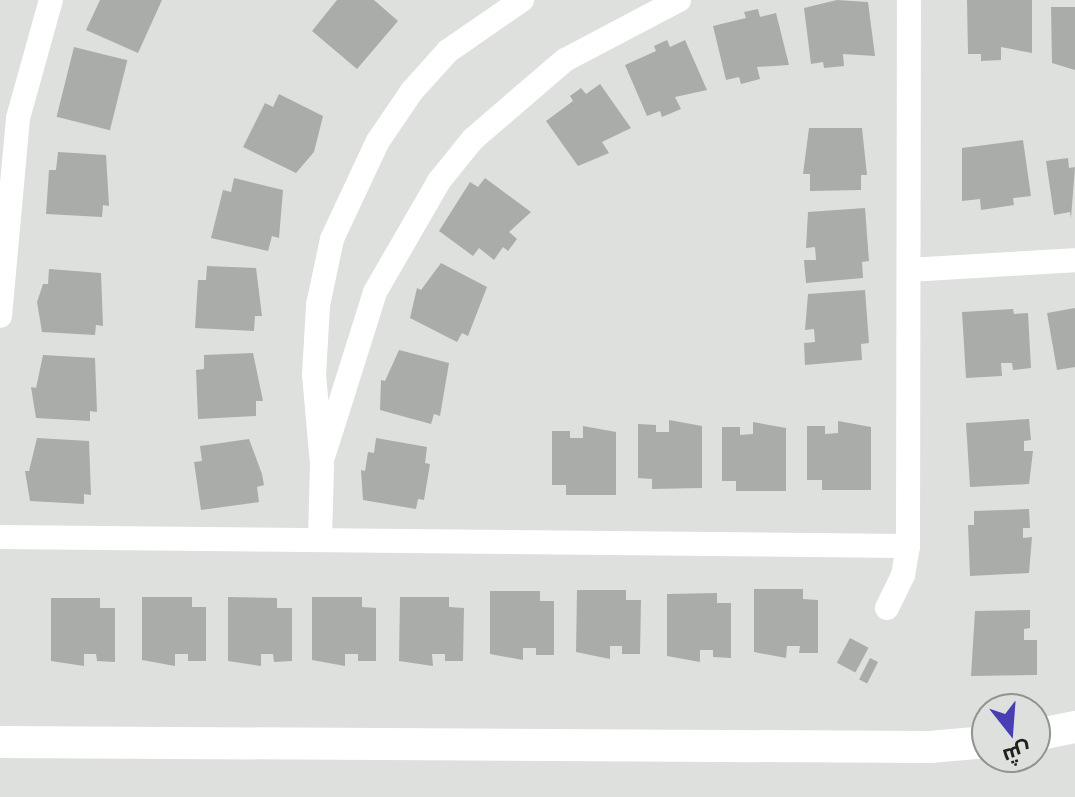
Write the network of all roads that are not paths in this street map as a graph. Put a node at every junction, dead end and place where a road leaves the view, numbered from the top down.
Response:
1 (51, 0) edge
2 (522, 0) edge
3 (679, 0) edge
4 (909, 0) edge
5 (1075, 260) edge
6 (909, 270) junction
7 (0, 316) edge
8 (322, 464) junction
9 (0, 537) edge
10 (320, 540) junction
11 (908, 546) junction
12 (887, 608) dead end
13 (1075, 727) edge
14 (1051, 732) edge
15 (0, 742) edge
16 (971, 743) edge

1 - 7 street
2 - 8 street
3 - 8 street
4 - 6 street
5 - 6 street
6 - 11 street
8 - 10 street
9 - 10 street
10 - 11 street
11 - 12 street
13 - 14 street
15 - 16 street

